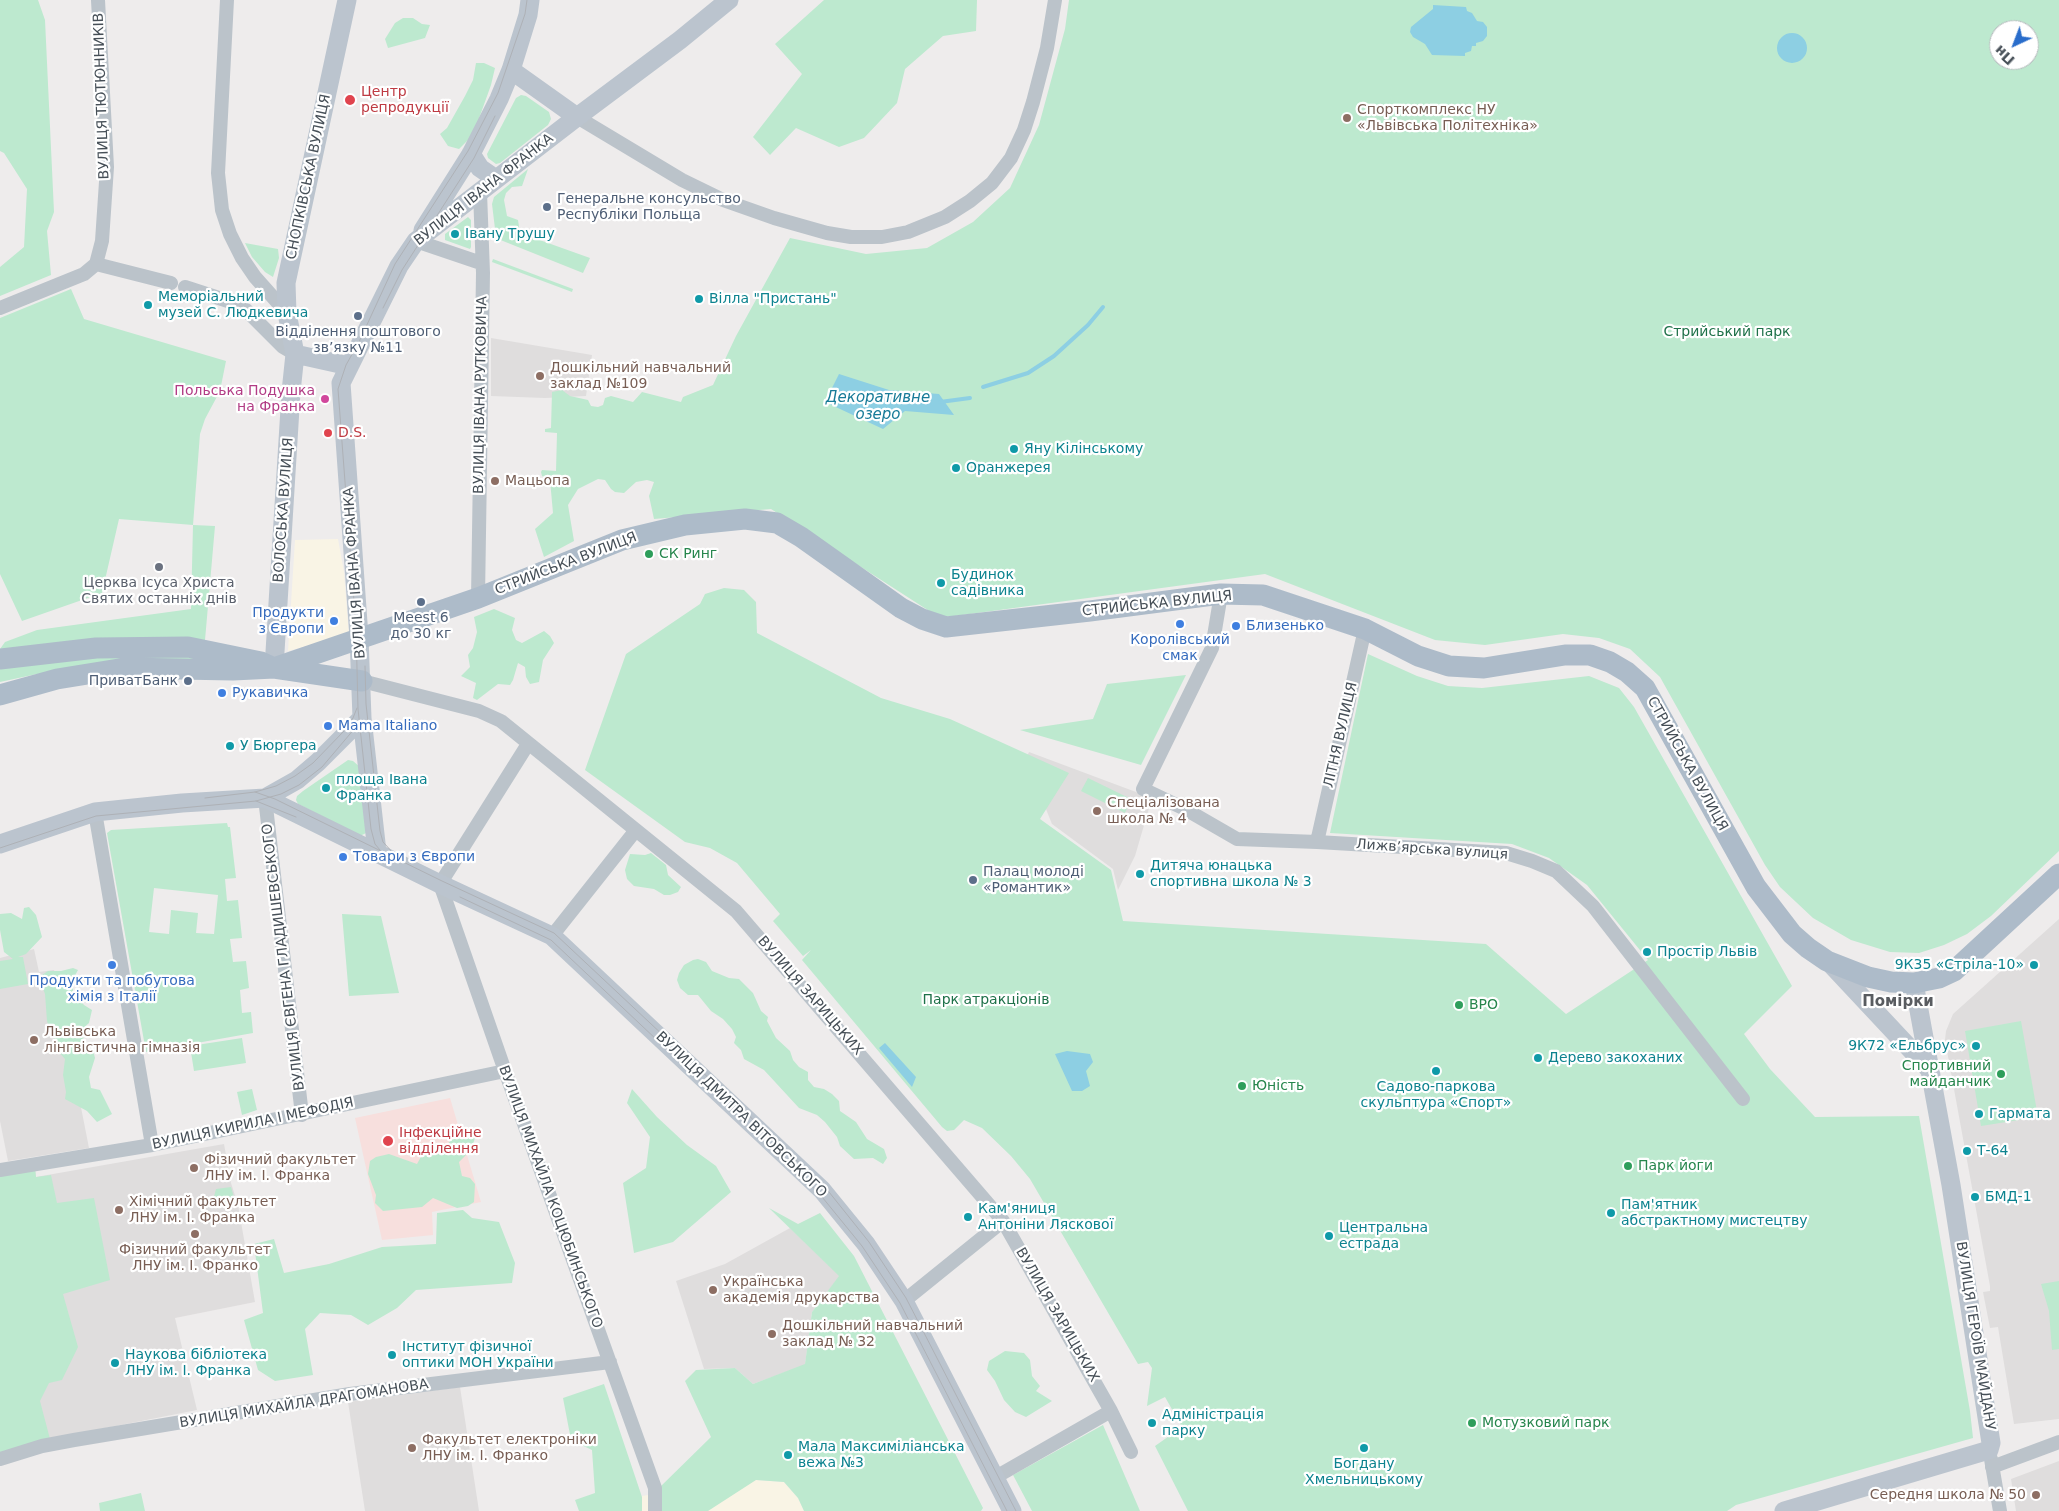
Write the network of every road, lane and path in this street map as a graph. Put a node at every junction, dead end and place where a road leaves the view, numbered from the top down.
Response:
1 (98, 0) edge
2 (227, 0) edge
3 (347, 0) edge
4 (530, 0) edge
5 (729, 0) edge
6 (1055, 0) edge
7 (511, 70) junction
8 (577, 117) junction
9 (471, 154) junction
10 (496, 179) junction
11 (480, 192) junction
12 (416, 241) junction
13 (482, 263) junction
14 (96, 264) junction
15 (171, 283) dead end
16 (186, 287) dead end
17 (0, 308) edge
18 (287, 313) junction
19 (295, 354) junction
20 (349, 366) junction
21 (1221, 594) junction
22 (478, 598) junction
23 (1365, 629) junction
24 (359, 638) junction
25 (0, 659) edge
26 (274, 668) junction
27 (362, 681) junction
28 (0, 695) edge
29 (362, 718) junction
30 (528, 744) junction
31 (266, 798) junction
32 (95, 812) junction
33 (636, 830) junction
34 (1317, 842) junction
35 (0, 844) edge
36 (377, 852) junction
37 (2059, 874) edge
38 (440, 884) junction
39 (552, 936) junction
40 (1827, 961) junction
41 (1914, 983) junction
42 (1930, 1070) junction
43 (505, 1071) junction
44 (1743, 1099) dead end
45 (302, 1115) junction
46 (152, 1145) junction
47 (0, 1170) edge
48 (1003, 1221) junction
49 (904, 1301) junction
50 (610, 1362) junction
51 (1111, 1411) junction
52 (2059, 1442) edge
53 (1131, 1452) dead end
54 (1991, 1458) junction
55 (0, 1459) edge
56 (994, 1478) junction
57 (1791, 1510) edge
58 (655, 1511) edge
59 (1012, 1511) edge
60 (2000, 1511) edge

1 - 14 street, ВУЛИЦЯ ТЮТЮННИКІВ
2 - 18 street
3 - 18 main road, СНОПКІВСЬКА ВУЛИЦЯ
4 - 7 main road
5 - 8 main road, ВУЛИЦЯ ІВАНА ФРАНКА
6 - 8 street
7 - 8 main road
7 - 9 main road
8 - 10 main road, ВУЛИЦЯ ІВАНА ФРАНКА
9 - 10 main road
9 - 12 main road
10 - 11 main road, ВУЛИЦЯ ІВАНА ФРАНКА
11 - 12 main road, ВУЛИЦЯ ІВАНА ФРАНКА
11 - 13 street, ВУЛИЦЯ ІВАНА РУТКОВИЧА
12 - 13 street
12 - 20 main road, ВУЛИЦЯ ІВАНА ФРАНКА
13 - 22 street, ВУЛИЦЯ ІВАНА РУТКОВИЧА
14 - 15 street
14 - 17 street
16 - 19 street
18 - 19 main road, СНОПКІВСЬКА ВУЛИЦЯ
19 - 20 main road
19 - 26 main road, ВОЛОСЬКА ВУЛИЦЯ
20 - 24 main road, ВУЛИЦЯ ІВАНА ФРАНКА
21 - 22 main road, СТРИЙСЬКА ВУЛИЦЯ
21 - 23 main road, СТРИЙСЬКА ВУЛИЦЯ
21 - 34 street, Лижвʼярська вулиця
22 - 24 main road, СТРИЙСЬКА ВУЛИЦЯ
23 - 34 street, ЛІТНЯ ВУЛИЦЯ
23 - 40 main road, СТРИЙСЬКА ВУЛИЦЯ
24 - 26 main road, СТРИЙСЬКА ВУЛИЦЯ
24 - 27 main road, ВУЛИЦЯ ІВАНА ФРАНКА
25 - 26 main road
26 - 27 main road
26 - 28 main road
27 - 29 main road, ВУЛИЦЯ ІВАНА ФРАНКА
27 - 30 street, ВУЛИЦЯ ЗАРИЦЬКИХ
29 - 31 main road
29 - 36 main road
30 - 33 street, ВУЛИЦЯ ЗАРИЦЬКИХ
30 - 38 street
31 - 32 main road
31 - 36 main road
31 - 45 street, ВУЛИЦЯ ЄВГЕНА ГЛАДИШЕВСЬКОГО
32 - 35 main road
32 - 46 street
33 - 39 street
33 - 48 street, ВУЛИЦЯ ЗАРИЦЬКИХ
34 - 44 street, Лижвʼярська вулиця
36 - 38 main road, ВУЛИЦЯ ДМИТРА ВІТОВСЬКОГО
37 - 41 main road, СТРИЙСЬКА ВУЛИЦЯ
38 - 39 main road, ВУЛИЦЯ ДМИТРА ВІТОВСЬКОГО
38 - 43 street, ВУЛИЦЯ МИХАЙЛА КОЦЮБИНСЬКОГО
39 - 49 main road, ВУЛИЦЯ ДМИТРА ВІТОВСЬКОГО
40 - 41 main road, СТРИЙСЬКА ВУЛИЦЯ
40 - 42 main road
41 - 42 main road, ВУЛИЦЯ ГЕРОЇВ МАЙДАНУ
42 - 54 main road, ВУЛИЦЯ ГЕРОЇВ МАЙДАНУ
43 - 45 street, ВУЛИЦЯ КИРИЛА І МЕФОДІЯ
43 - 50 street, ВУЛИЦЯ МИХАЙЛА КОЦЮБИНСЬКОГО
45 - 46 street, ВУЛИЦЯ КИРИЛА І МЕФОДІЯ
46 - 47 street, ВУЛИЦЯ КИРИЛА І МЕФОДІЯ
48 - 49 street
48 - 51 street, ВУЛИЦЯ ЗАРИЦЬКИХ
49 - 56 main road, ВУЛИЦЯ ДМИТРА ВІТОВСЬКОГО
50 - 55 street, ВУЛИЦЯ МИХАЙЛА ДРАГОМАНОВА
50 - 58 street, ВУЛИЦЯ МИХАЙЛА КОЦЮБИНСЬКОГО
51 - 53 street, ВУЛИЦЯ ЗАРИЦЬКИХ
51 - 56 street
52 - 54 street
54 - 57 main road, ВУЛИЦЯ ГЕРОЇВ МАЙДАНУ
54 - 60 street
56 - 59 main road, ВУЛИЦЯ ДМИТРА ВІТОВСЬКОГО

